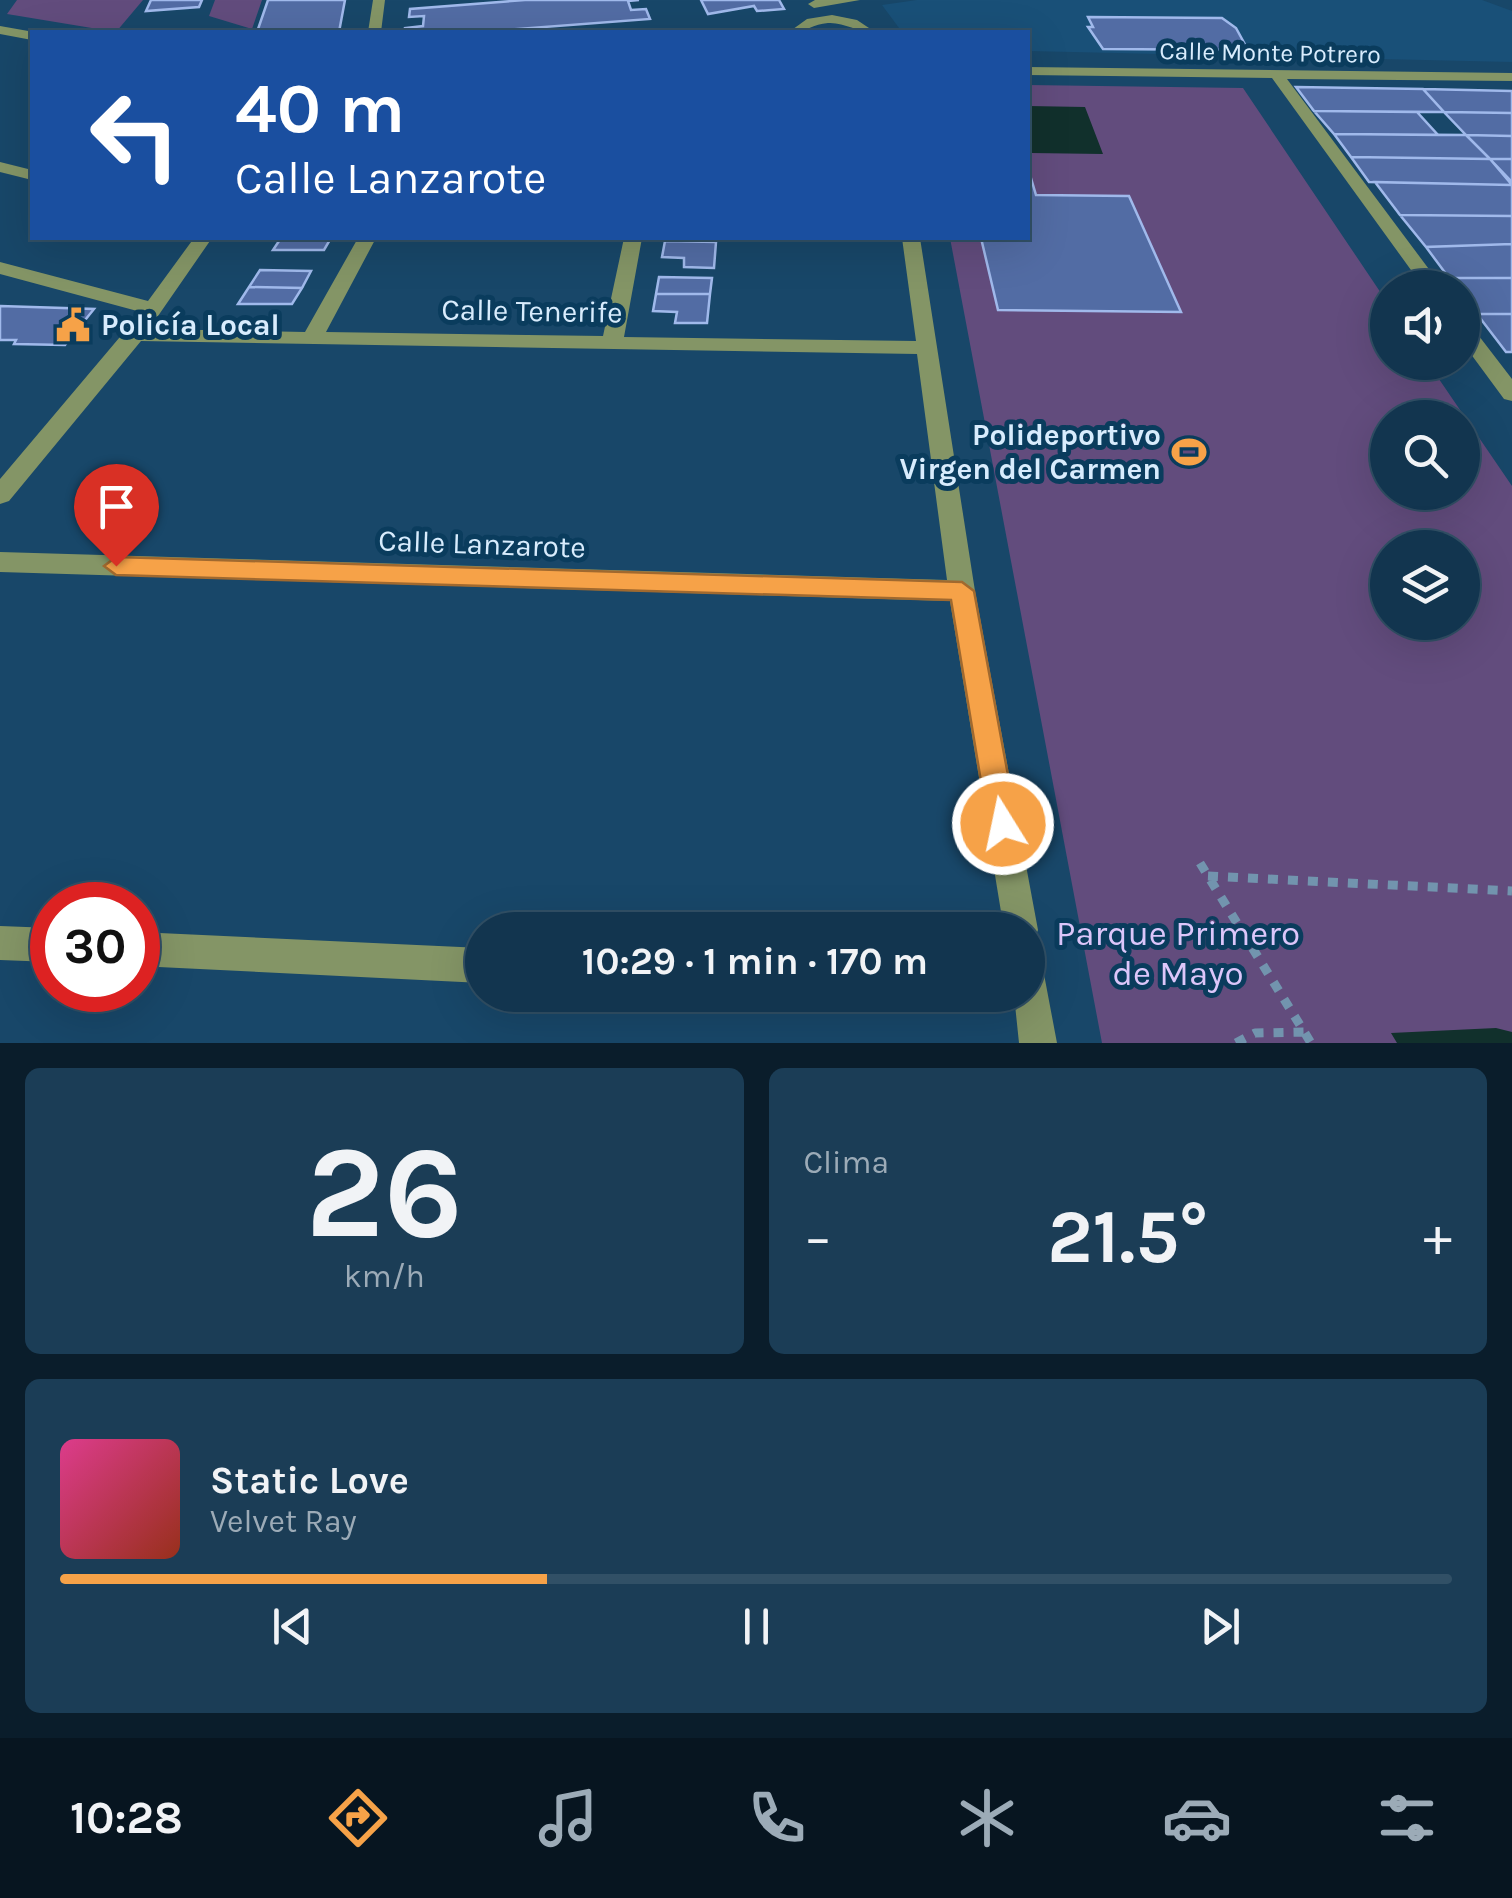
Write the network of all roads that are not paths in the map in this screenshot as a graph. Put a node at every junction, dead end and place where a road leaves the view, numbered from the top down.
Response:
1 (380, 0) edge
2 (854, 0) edge
3 (812, 2) edge
4 (824, 20) junction
5 (0, 30) edge
6 (375, 30) edge
7 (798, 30) edge
8 (865, 30) edge
9 (30, 36) edge
10 (1030, 71) edge
11 (1278, 75) junction
12 (1512, 77) edge
13 (0, 167) edge
14 (30, 174) edge
15 (202, 240) edge
16 (366, 240) edge
17 (633, 240) edge
18 (911, 240) edge
19 (0, 268) edge
20 (1421, 270) edge
21 (154, 308) junction
22 (136, 336) junction
23 (312, 338) junction
24 (612, 343) junction
25 (928, 348) junction
26 (1480, 351) edge
27 (1512, 394) edge
28 (0, 495) edge
29 (0, 562) edge
30 (962, 591) junction
31 (1018, 912) edge
32 (0, 943) edge
33 (30, 945) edge
34 (160, 951) edge
35 (465, 965) edge
36 (1033, 1012) edge
37 (1038, 1043) edge

1 - 6 street
2 - 3 street
3 - 4 street
4 - 7 street
4 - 8 street
5 - 9 street
10 - 11 street, Calle Monte Potrero
11 - 12 street, Calle Monte Potrero
11 - 20 street
13 - 14 street
15 - 21 street
16 - 23 street
17 - 24 street
18 - 25 street
19 - 21 street
21 - 22 street
22 - 23 street, Calle Tenerife
22 - 28 street
23 - 24 street, Calle Tenerife
24 - 25 street, Calle Tenerife
25 - 30 street
26 - 27 street
29 - 30 street, Calle Lanzarote
30 - 31 street
32 - 33 street
34 - 35 street
36 - 37 street

